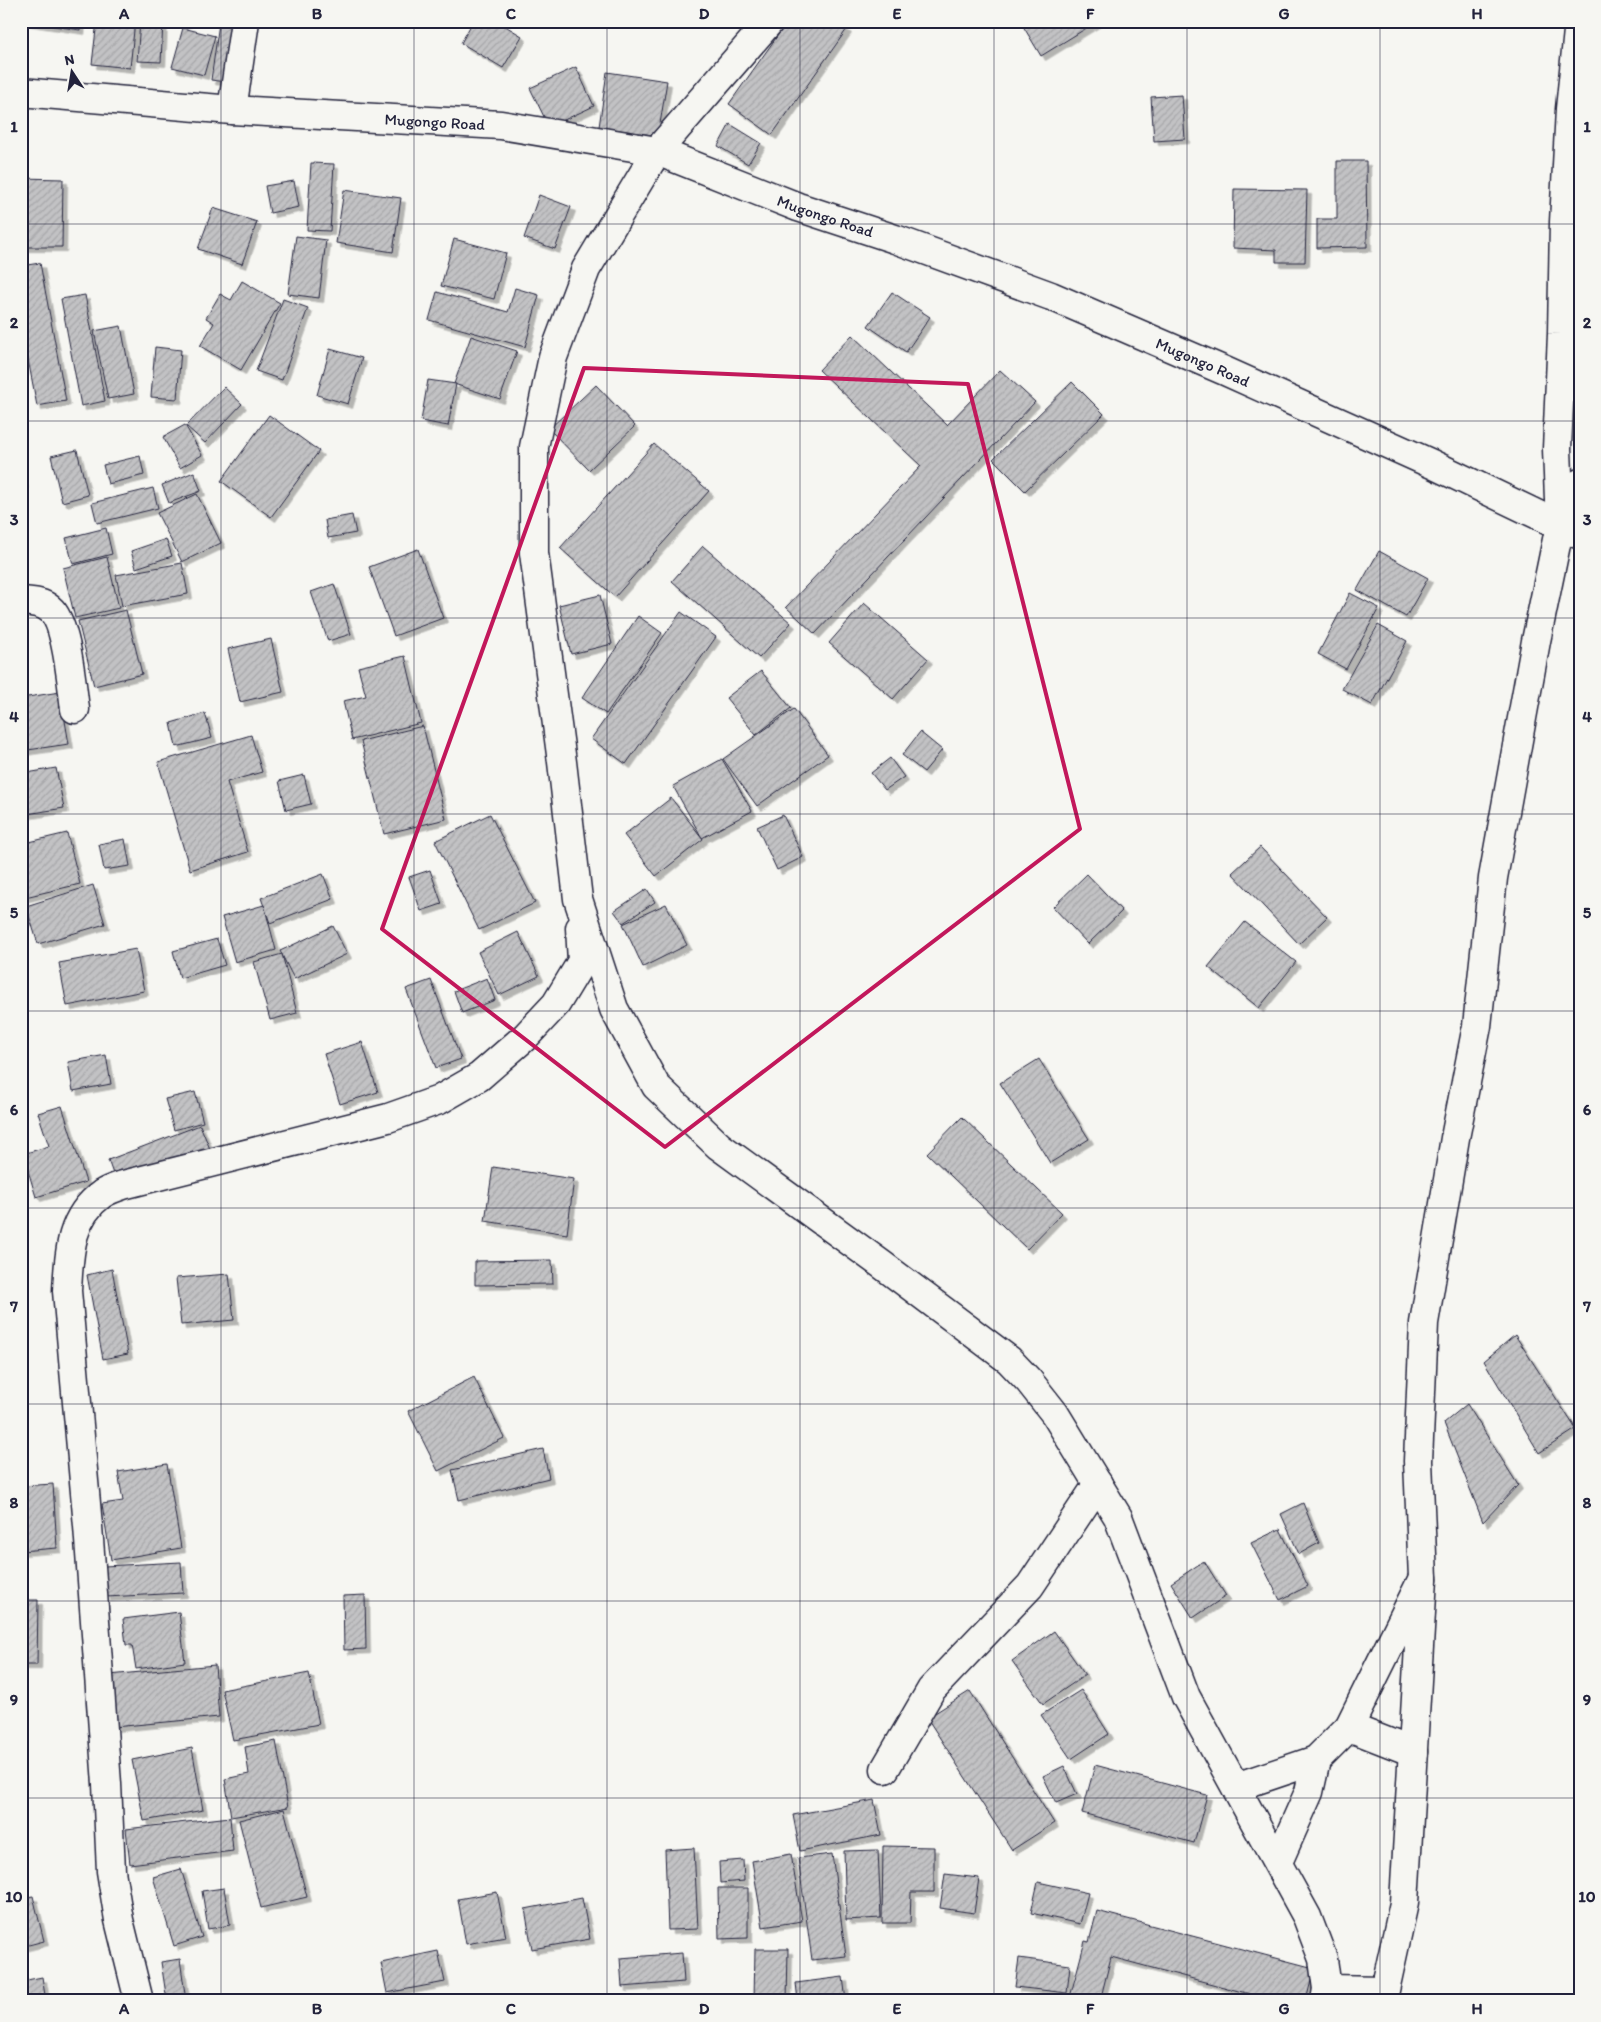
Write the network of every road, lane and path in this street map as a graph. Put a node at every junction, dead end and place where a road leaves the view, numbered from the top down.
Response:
1 (245, 21) edge
2 (770, 21) edge
3 (1579, 21) edge
4 (21, 92) edge
5 (232, 110) junction
6 (657, 151) junction
7 (1580, 483) edge
8 (1570, 530) edge
9 (21, 601) edge
10 (75, 710) dead end
11 (578, 899) junction
12 (1098, 1484) junction
13 (1423, 1578) junction
14 (1349, 1727) junction
15 (1413, 1752) junction
16 (1316, 1760) junction
17 (885, 1770) dead end
18 (1236, 1787) junction
19 (1278, 1862) junction
20 (1326, 1995) edge
21 (1384, 1996) edge
22 (139, 2001) edge

1 - 5 street
2 - 6 street
3 - 8 street
4 - 5 street, Mugongo Road
5 - 6 street, Mugongo Road
6 - 8 street, Mugongo Road
6 - 11 street
7 - 8 street
8 - 13 street
9 - 10 street
11 - 12 street
11 - 22 street
12 - 17 street
12 - 18 street
13 - 14 street
13 - 15 street
14 - 15 street
14 - 16 street
15 - 21 street
16 - 18 street
16 - 19 street
18 - 19 street
19 - 20 street
20 - 21 street

